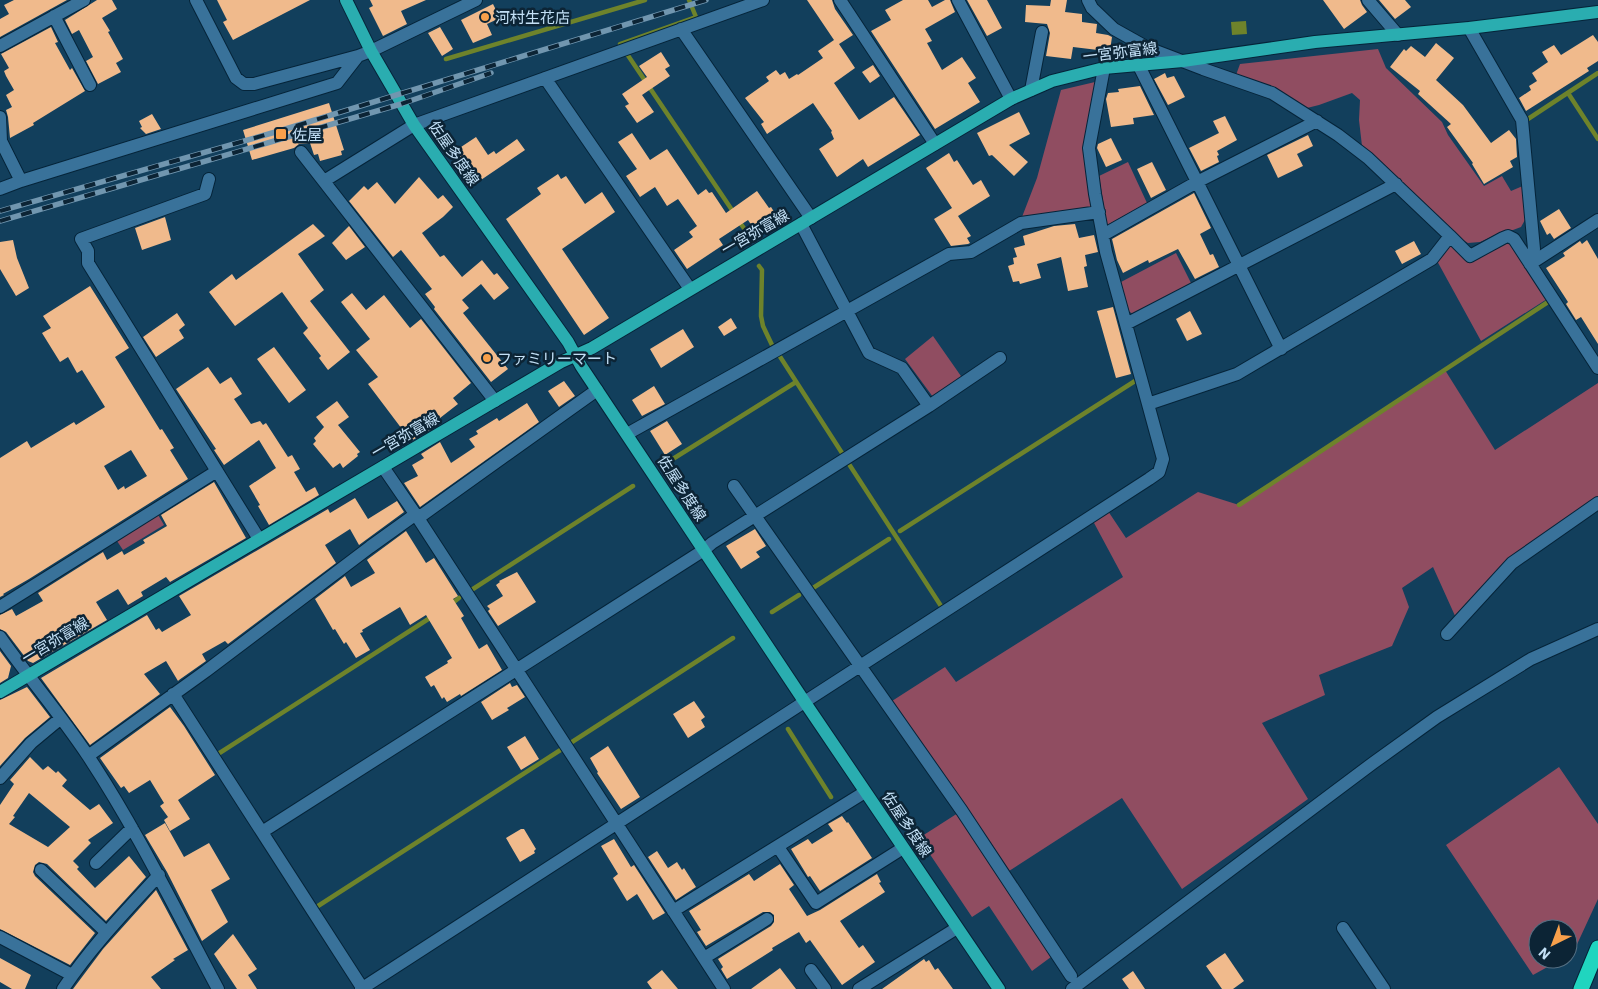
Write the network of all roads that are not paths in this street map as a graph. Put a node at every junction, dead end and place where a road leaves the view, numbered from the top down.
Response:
1 (84, 0) edge
2 (196, 0) edge
3 (346, 0) edge
4 (476, 0) edge
5 (763, 0) edge
6 (840, 0) edge
7 (958, 0) edge
8 (1088, 0) edge
9 (1368, 0) edge
10 (1598, 12) edge
11 (54, 16) junction
12 (1469, 28) junction
13 (681, 29) junction
14 (1042, 32) dead end
15 (1398, 35) junction
16 (0, 46) edge
17 (371, 52) junction
18 (358, 56) junction
19 (1183, 61) junction
20 (1138, 64) junction
21 (1104, 68) junction
22 (545, 78) junction
23 (90, 85) dead end
24 (1031, 90) junction
25 (1011, 99) junction
26 (0, 119) edge
27 (1317, 121) junction
28 (414, 125) junction
29 (935, 144) junction
30 (301, 152) dead end
31 (209, 179) dead end
32 (21, 181) junction
33 (324, 181) junction
34 (1197, 182) junction
35 (1396, 184) junction
36 (0, 190) edge
37 (1098, 212) junction
38 (1598, 220) edge
39 (806, 221) junction
40 (1103, 235) junction
41 (1450, 236) junction
42 (1530, 264) junction
43 (1240, 266) junction
44 (690, 289) junction
45 (847, 311) junction
46 (1126, 324) junction
47 (1281, 348) junction
48 (575, 356) junction
49 (1000, 358) dead end
50 (1598, 368) edge
51 (598, 390) junction
52 (495, 401) junction
53 (1148, 404) junction
54 (929, 406) junction
55 (627, 434) junction
56 (383, 467) junction
57 (217, 471) junction
58 (734, 486) dead end
59 (1598, 503) edge
60 (417, 516) junction
61 (755, 516) junction
62 (259, 539) junction
63 (704, 550) junction
64 (0, 607) edge
65 (1598, 629) edge
66 (1447, 634) dead end
67 (0, 637) edge
68 (860, 666) junction
69 (516, 670) junction
70 (27, 675) junction
71 (0, 692) edge
72 (173, 694) junction
73 (804, 701) junction
74 (61, 718) junction
75 (88, 756) junction
76 (0, 778) edge
77 (865, 792) junction
78 (617, 824) junction
79 (132, 828) junction
80 (262, 832) junction
81 (778, 847) junction
82 (903, 848) junction
83 (96, 863) dead end
84 (41, 870) dead end
85 (159, 875) junction
86 (673, 911) junction
87 (767, 919) dead end
88 (957, 928) junction
89 (1343, 928) dead end
90 (106, 932) junction
91 (0, 937) edge
92 (1598, 948) edge
93 (704, 958) junction
94 (811, 970) dead end
95 (72, 975) junction
96 (1072, 983) edge
97 (63, 989) edge
98 (218, 989) edge
99 (362, 989) edge
100 (724, 989) edge
101 (825, 989) edge
102 (859, 989) edge
103 (999, 989) edge
104 (1384, 989) edge
105 (1582, 989) edge

1 - 11 street
2 - 18 street
3 - 17 main road, 佐屋多度線
4 - 17 street
5 - 13 street
6 - 29 street
7 - 25 street
8 - 19 street
9 - 15 street
10 - 12 main road, 一宮弥富線
11 - 16 street
11 - 23 street
12 - 15 main road, 一宮弥富線
12 - 42 street
13 - 22 street
13 - 39 street
14 - 24 street
15 - 19 main road, 一宮弥富線
17 - 18 street
17 - 28 main road, 佐屋多度線
18 - 32 street
19 - 20 main road, 一宮弥富線
19 - 27 street
20 - 21 main road, 一宮弥富線
20 - 34 street
21 - 24 main road, 一宮弥富線
21 - 37 street
22 - 28 street
22 - 44 street
24 - 25 main road, 一宮弥富線
25 - 29 main road, 一宮弥富線
26 - 32 street
27 - 34 street
27 - 35 street
28 - 33 street
28 - 48 main road, 佐屋多度線
29 - 39 main road, 一宮弥富線
30 - 33 street
31 - 57 street
32 - 36 street
33 - 52 street
34 - 40 street
34 - 43 street
35 - 41 street
35 - 43 street
37 - 40 street
37 - 45 street
38 - 42 street
39 - 44 main road, 一宮弥富線
39 - 45 street
40 - 46 street
41 - 42 street
41 - 47 street
42 - 50 street
43 - 46 street
43 - 47 street
44 - 48 main road, 一宮弥富線
45 - 54 street
45 - 55 street
46 - 53 street
47 - 53 street
48 - 51 main road, 佐屋多度線
48 - 52 main road, 一宮弥富線
49 - 54 street
51 - 55 main road, 佐屋多度線
51 - 60 street
52 - 56 main road, 一宮弥富線
53 - 68 street
54 - 61 street
55 - 63 main road, 佐屋多度線
56 - 60 street
56 - 62 main road, 一宮弥富線
57 - 62 street
57 - 64 street
58 - 61 street
59 - 66 street
60 - 69 street
60 - 72 street
61 - 63 street
61 - 68 street
62 - 70 main road, 一宮弥富線
63 - 69 street
63 - 73 main road, 佐屋多度線
65 - 96 street
67 - 70 street
68 - 73 street
68 - 96 street
69 - 78 street
69 - 80 street
70 - 71 main road, 一宮弥富線
70 - 74 street
72 - 75 street
72 - 80 street
73 - 77 main road, 佐屋多度線
73 - 78 street
74 - 75 street
74 - 76 street
75 - 79 street
77 - 81 street
77 - 82 main road, 佐屋多度線
78 - 86 street
78 - 99 street
79 - 83 street
79 - 85 street
80 - 99 street
81 - 82 street
81 - 86 street
82 - 88 main road, 佐屋多度線
84 - 90 street
85 - 90 street
85 - 98 street
86 - 93 street
87 - 93 street
88 - 102 street
88 - 103 main road, 佐屋多度線
89 - 104 street
90 - 95 street
91 - 95 street
92 - 105 highway
93 - 100 street
94 - 101 street
95 - 97 street

